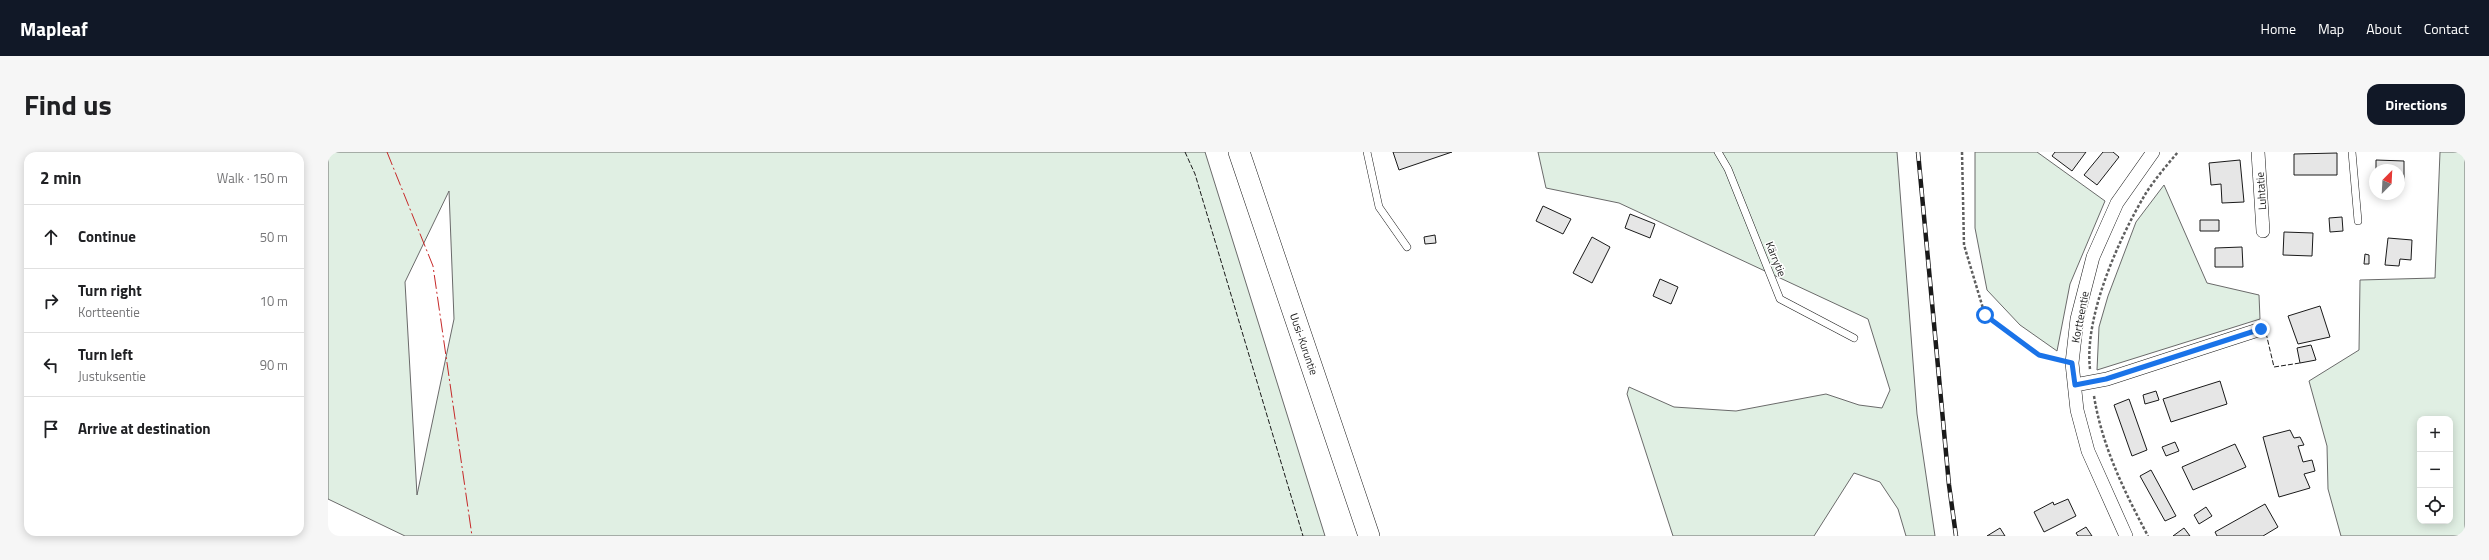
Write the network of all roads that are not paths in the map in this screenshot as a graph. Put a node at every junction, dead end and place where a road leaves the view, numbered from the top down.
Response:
1 (1239, 152) edge
2 (1367, 152) edge
3 (1718, 152) edge
4 (2152, 152) edge
5 (2258, 152) edge
6 (2352, 152) edge
7 (2358, 221) dead end
8 (2263, 231) dead end
9 (1407, 247) dead end
10 (2261, 329) dead end
11 (1854, 338) dead end
12 (2075, 385) junction
13 (1369, 536) edge
14 (2126, 536) edge

1 - 13 main road, Uusi-Kuruntie
2 - 9 lane
3 - 11 lane, Kärrytie
4 - 12 street, Kortteentie
5 - 8 street, Luhtatie
6 - 7 lane
10 - 12 street
12 - 14 street, Kortteentie

